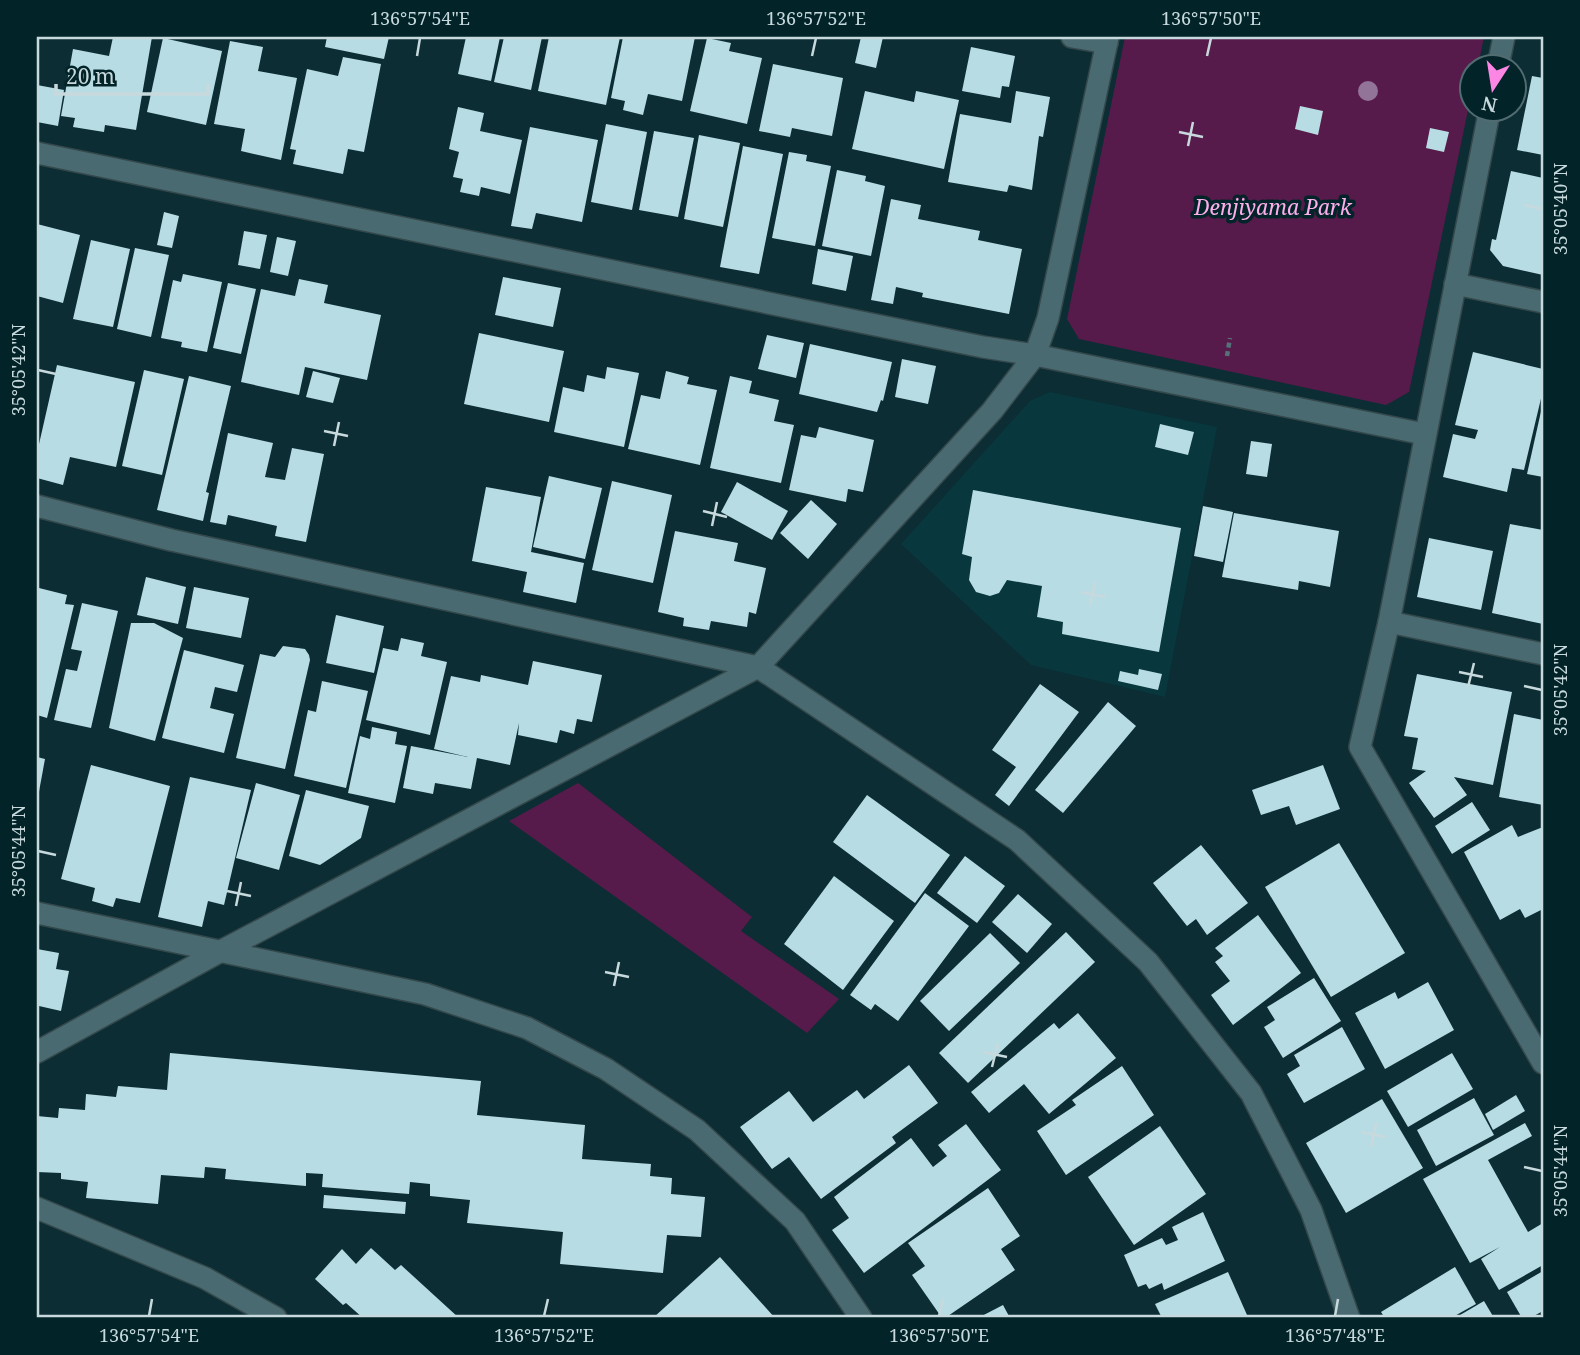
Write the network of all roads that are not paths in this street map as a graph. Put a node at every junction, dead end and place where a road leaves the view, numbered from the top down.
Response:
1 (1072, 37) edge
2 (1107, 40) edge
3 (1487, 122) edge
4 (37, 153) edge
5 (1455, 284) junction
6 (1543, 302) edge
7 (1035, 355) junction
8 (1424, 434) junction
9 (37, 506) edge
10 (1389, 622) junction
11 (1543, 653) edge
12 (758, 667) junction
13 (37, 913) edge
14 (221, 951) junction
15 (37, 1052) edge
16 (1543, 1063) edge
17 (37, 1208) edge
18 (276, 1318) edge
19 (861, 1318) edge
20 (1349, 1318) edge

1 - 2 street
2 - 7 street
3 - 5 street
4 - 7 street
5 - 6 street
5 - 8 street
7 - 8 street
7 - 12 street
8 - 10 street
9 - 12 street
10 - 11 street
10 - 16 street
12 - 14 street
12 - 20 street
13 - 14 street
14 - 15 street
14 - 19 street
17 - 18 street

